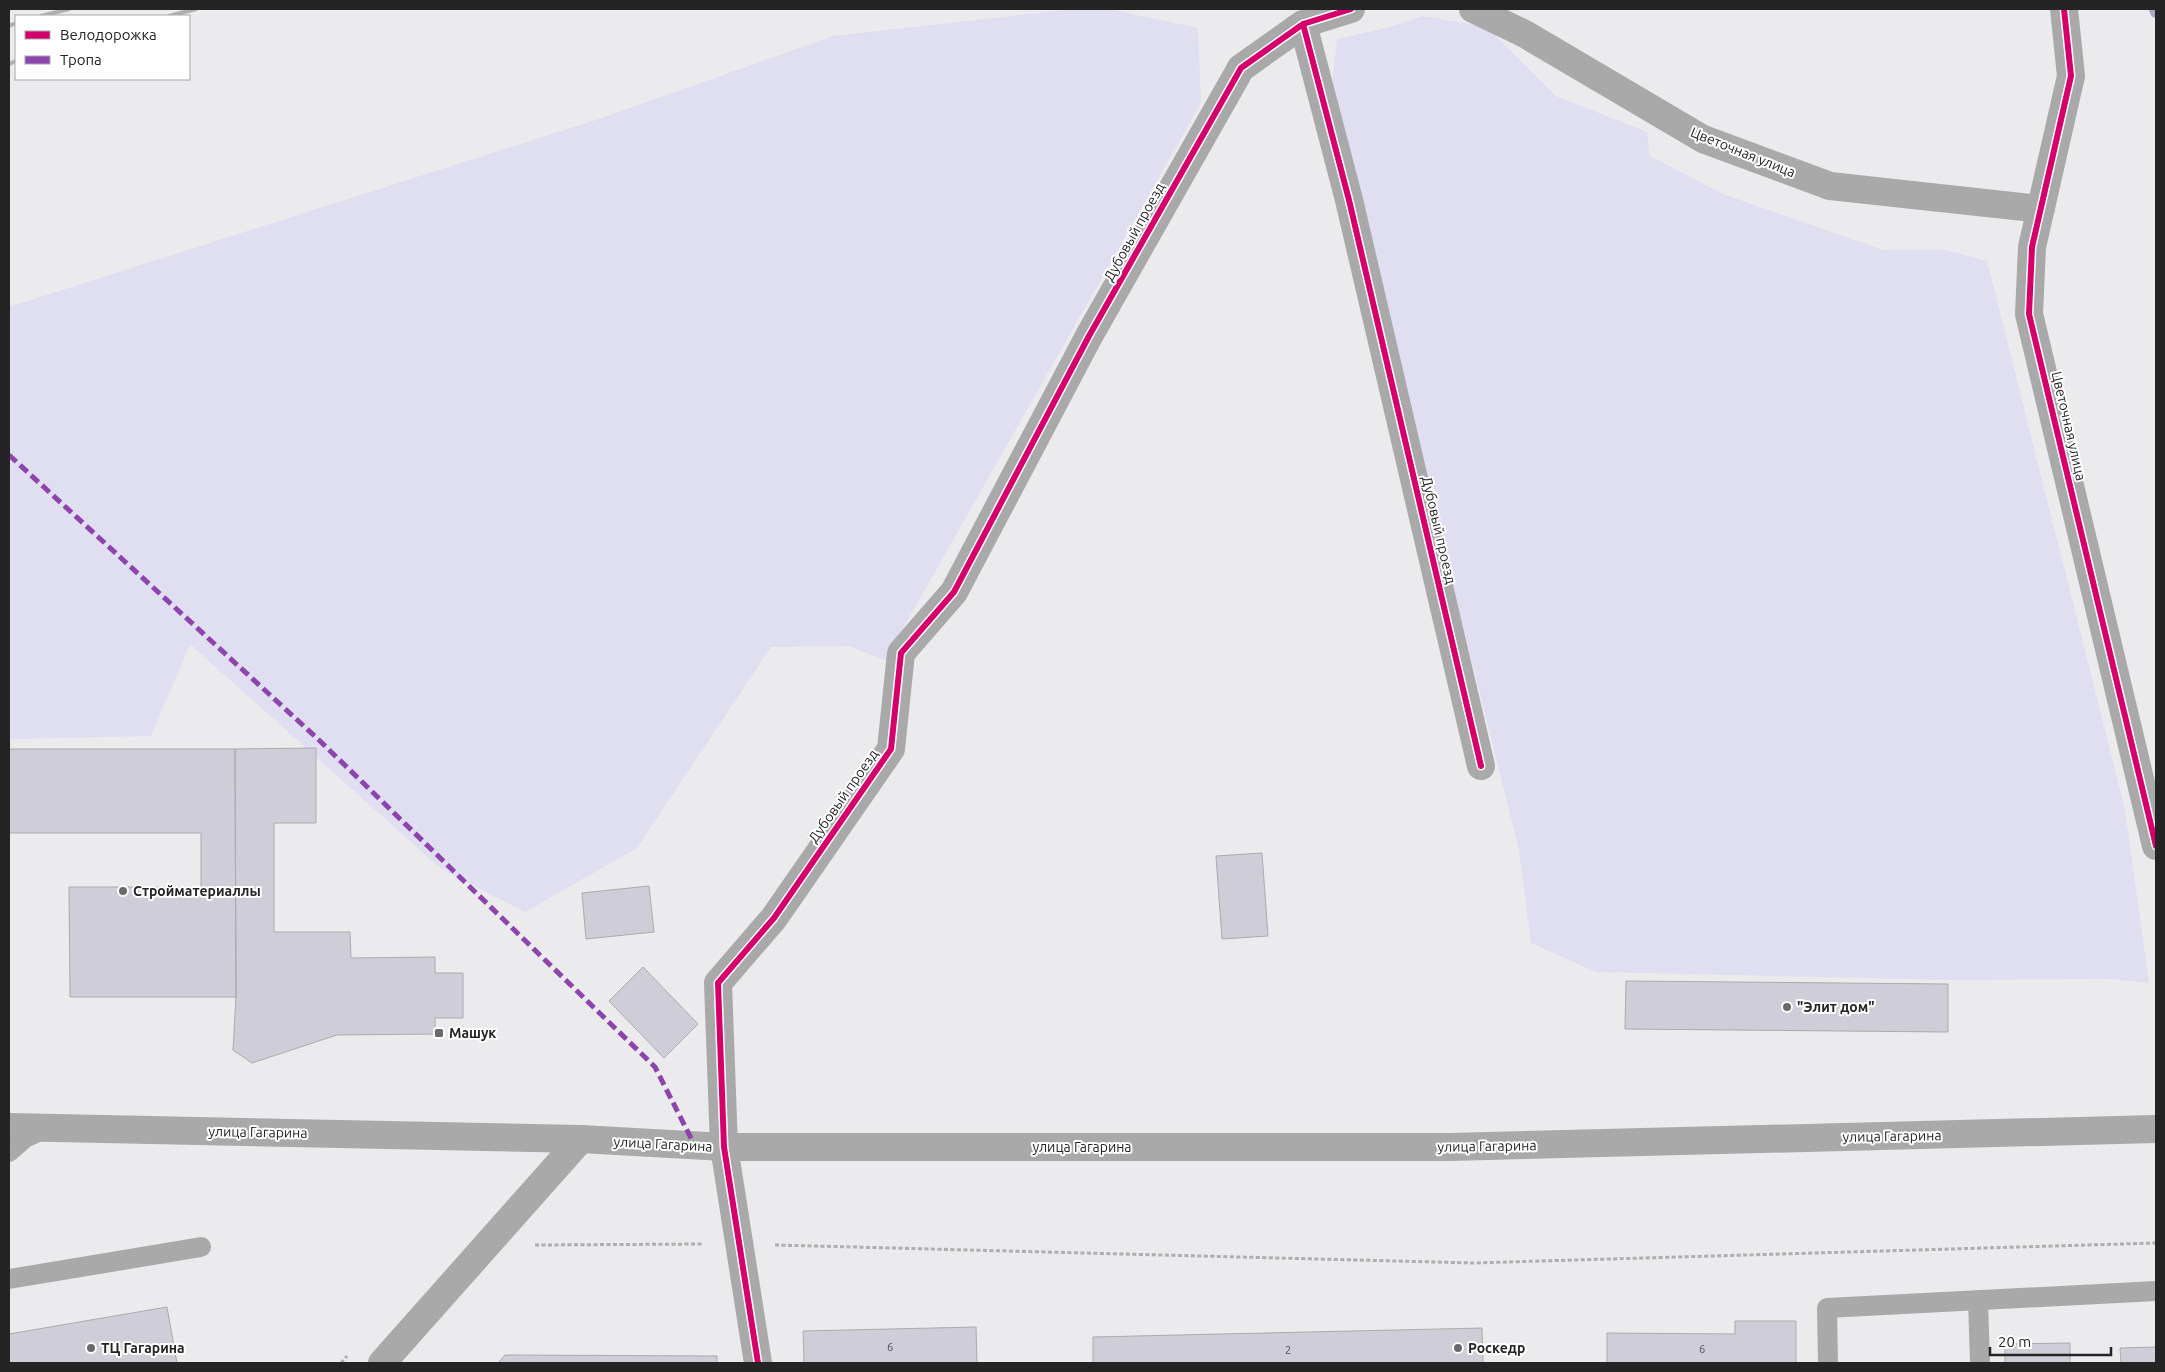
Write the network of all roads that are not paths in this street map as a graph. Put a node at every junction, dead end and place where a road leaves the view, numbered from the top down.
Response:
1 (1351, 9) edge
2 (1473, 9) edge
3 (2064, 9) edge
4 (1303, 24) junction
5 (2041, 209) junction
6 (1482, 766) dead end
7 (2156, 846) edge
8 (9, 1127) edge
9 (47, 1128) junction
10 (2156, 1129) edge
11 (581, 1139) junction
12 (724, 1147) junction
13 (9, 1152) edge
14 (201, 1247) dead end
15 (9, 1278) edge
16 (2156, 1291) edge
17 (1978, 1300) junction
18 (382, 1363) edge
19 (758, 1363) edge
20 (1828, 1363) edge
21 (1980, 1363) edge

1 - 4 street
2 - 5 street, Цветочная улица
3 - 5 street, Цветочная улица
4 - 6 street, Дубовый проезд
4 - 12 street, Дубовый проезд
5 - 7 street, Цветочная улица
8 - 9 main road, улица Гагарина
9 - 11 main road, улица Гагарина
9 - 13 lane
10 - 12 main road, улица Гагарина
11 - 12 main road, улица Гагарина
11 - 18 main road
12 - 19 street, Дубовый проезд
14 - 15 lane
16 - 17 lane
17 - 20 lane
17 - 21 lane

